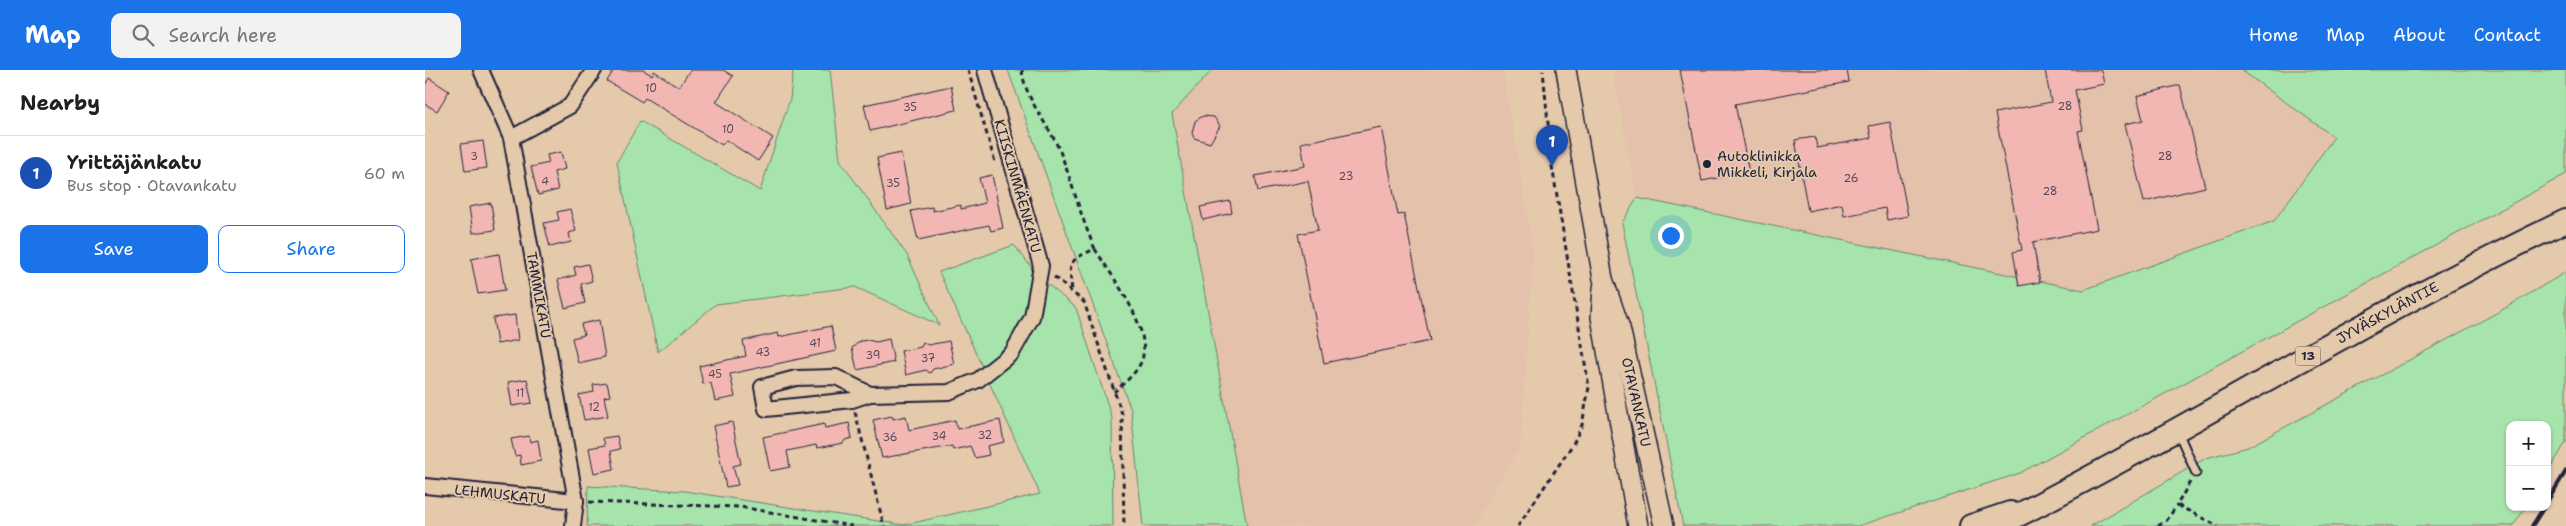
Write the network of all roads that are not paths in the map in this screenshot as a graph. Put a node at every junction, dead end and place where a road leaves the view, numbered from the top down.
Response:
1 (481, 70) edge
2 (594, 70) edge
3 (985, 70) edge
4 (1566, 70) edge
5 (511, 138) junction
6 (2566, 220) edge
7 (1603, 279) junction
8 (870, 394) junction
9 (2177, 430) junction
10 (2196, 473) road end
11 (425, 486) edge
12 (2053, 498) junction
13 (575, 501) junction
14 (573, 526) edge
15 (1638, 526) edge
16 (1664, 526) edge
17 (1971, 526) edge
18 (1997, 526) edge

1 - 5 street, TAMMIKATU
2 - 5 street
3 - 8 street, KIISKINMÄENKATU
4 - 7 main road, OTAVANKATU
5 - 13 street, TAMMIKATU
6 - 9 highway, JYVÄSKYLÄNTIE / 13
7 - 15 main road, OTAVANKATU
7 - 16 main road, OTAVANKATU
8 - 8 street, KIISKINMÄENKATU
9 - 10 lane
9 - 12 highway, JYVÄSKYLÄNTIE / 13
11 - 13 street, LEHMUSKATU
12 - 17 highway, JYVÄSKYLÄNTIE / 13
12 - 18 highway, JYVÄSKYLÄNTIE / 13
13 - 14 street, TAMMIKATU

